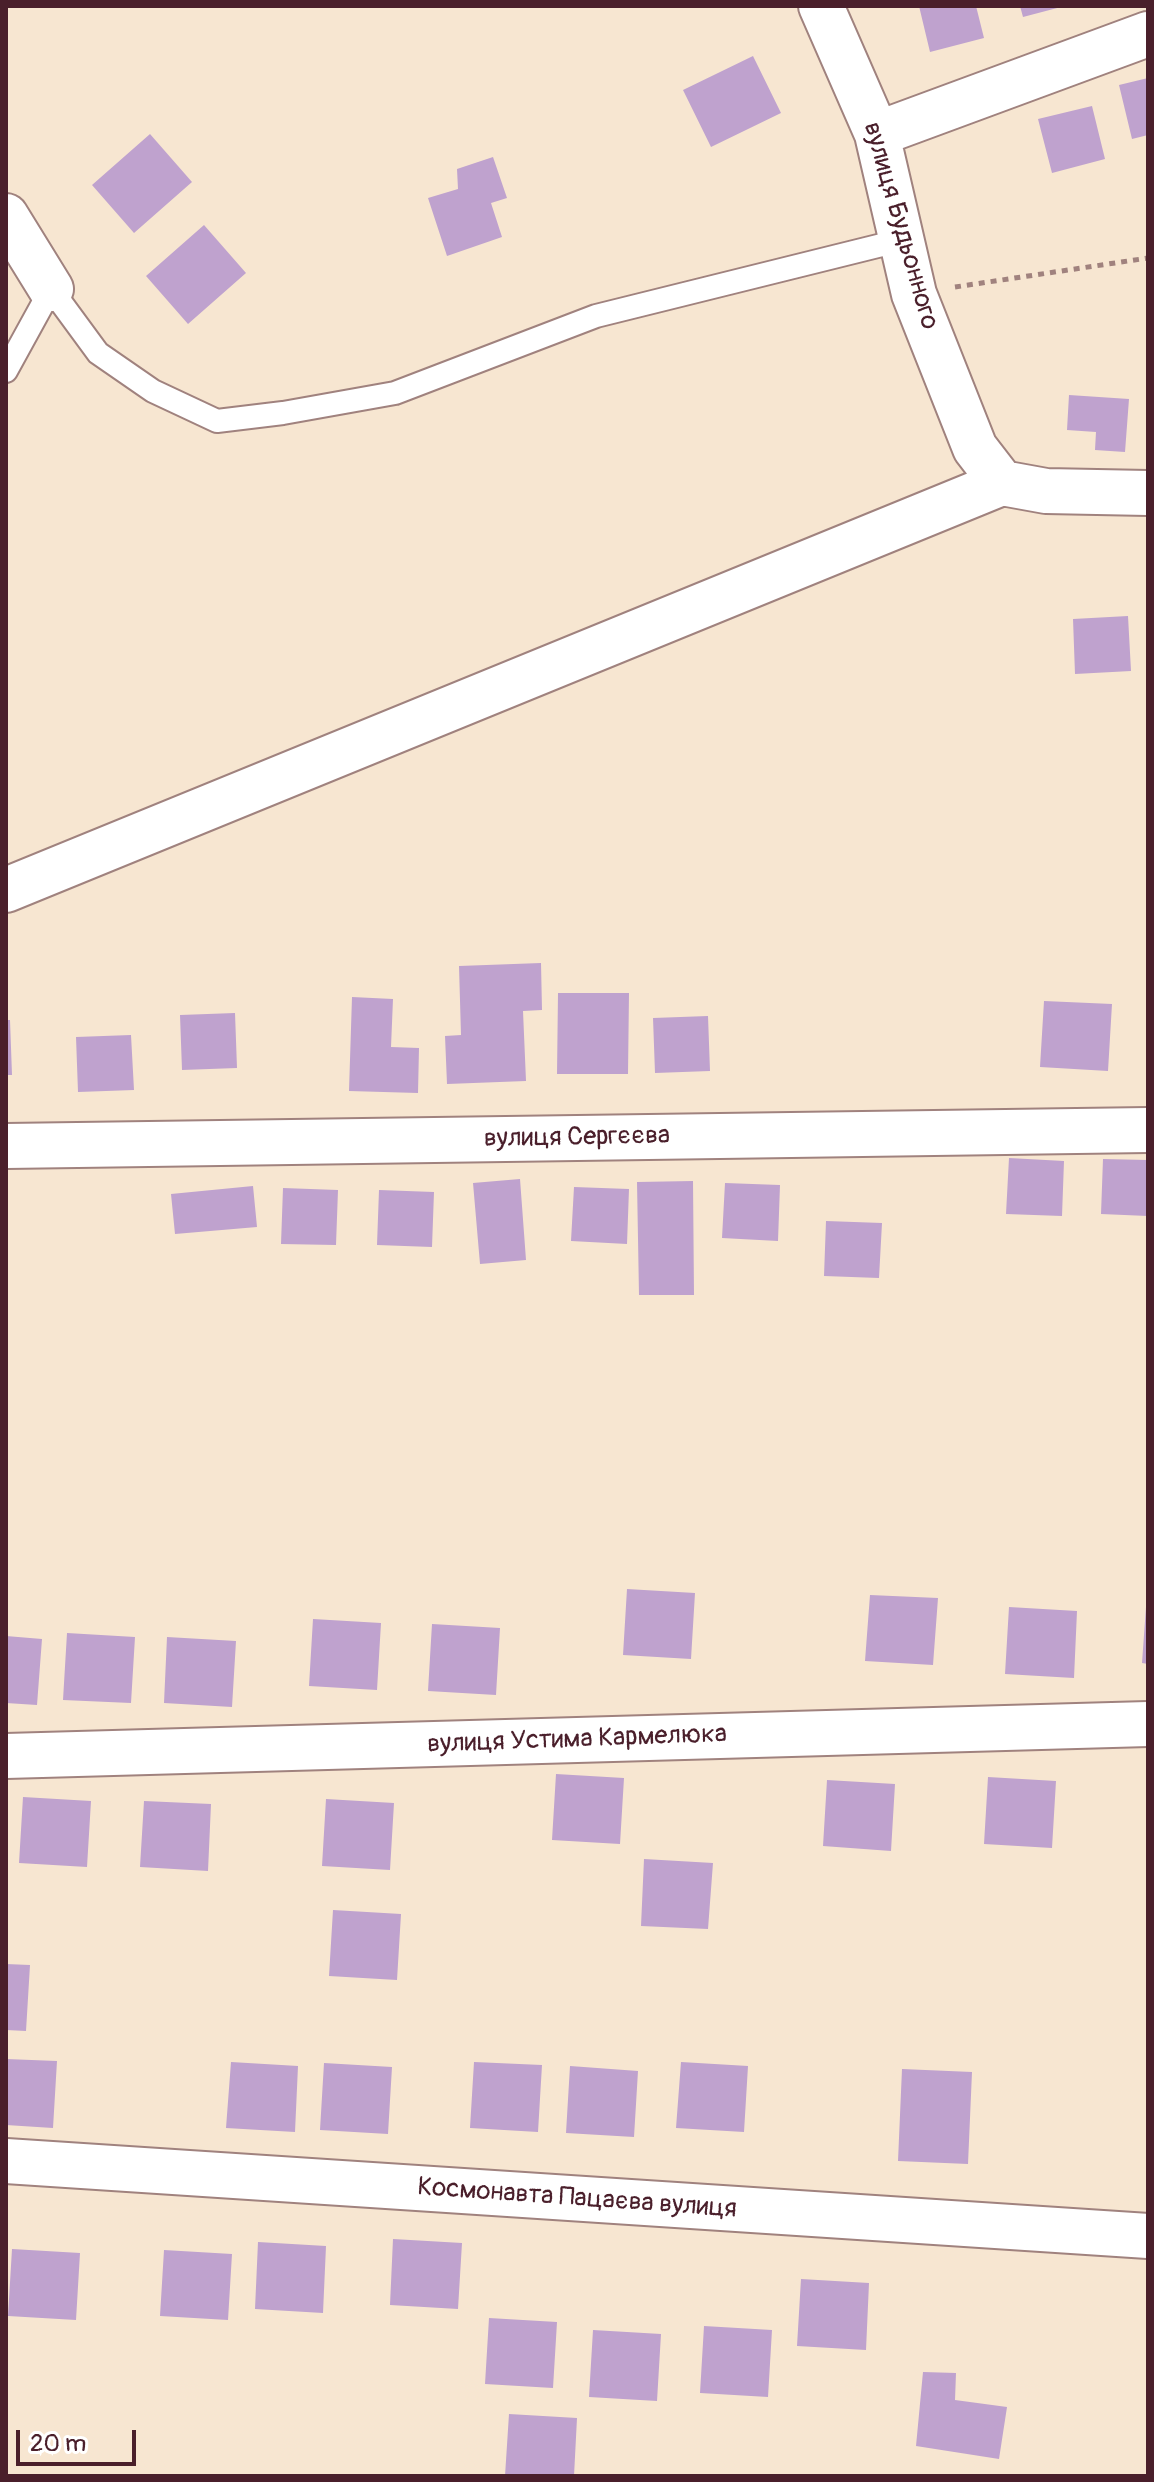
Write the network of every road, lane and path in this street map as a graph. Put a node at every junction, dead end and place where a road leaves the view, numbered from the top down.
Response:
1 (821, 6) edge
2 (1148, 34) edge
3 (877, 134) junction
4 (6, 216) edge
5 (902, 240) junction
6 (1148, 258) edge
7 (51, 289) junction
8 (914, 294) junction
9 (6, 371) edge
10 (1002, 483) junction
11 (1148, 493) edge
12 (6, 890) edge
13 (1148, 1130) edge
14 (6, 1146) edge
15 (1148, 1724) edge
16 (6, 1756) edge
17 (6, 2161) edge
18 (1148, 2236) edge

1 - 3 street, вулиця Будьонного
2 - 3 street
3 - 5 street, вулиця Будьонного
4 - 7 street
5 - 7 lane
5 - 8 street, вулиця Будьонного
6 - 8 path
7 - 9 lane
8 - 10 street, вулиця Будьонного
10 - 11 street
10 - 12 street
13 - 14 street, вулиця Сергєєва
15 - 16 street, вулиця Устима Кармелюка
17 - 18 street, Космонавта Пацаєва вулиця

